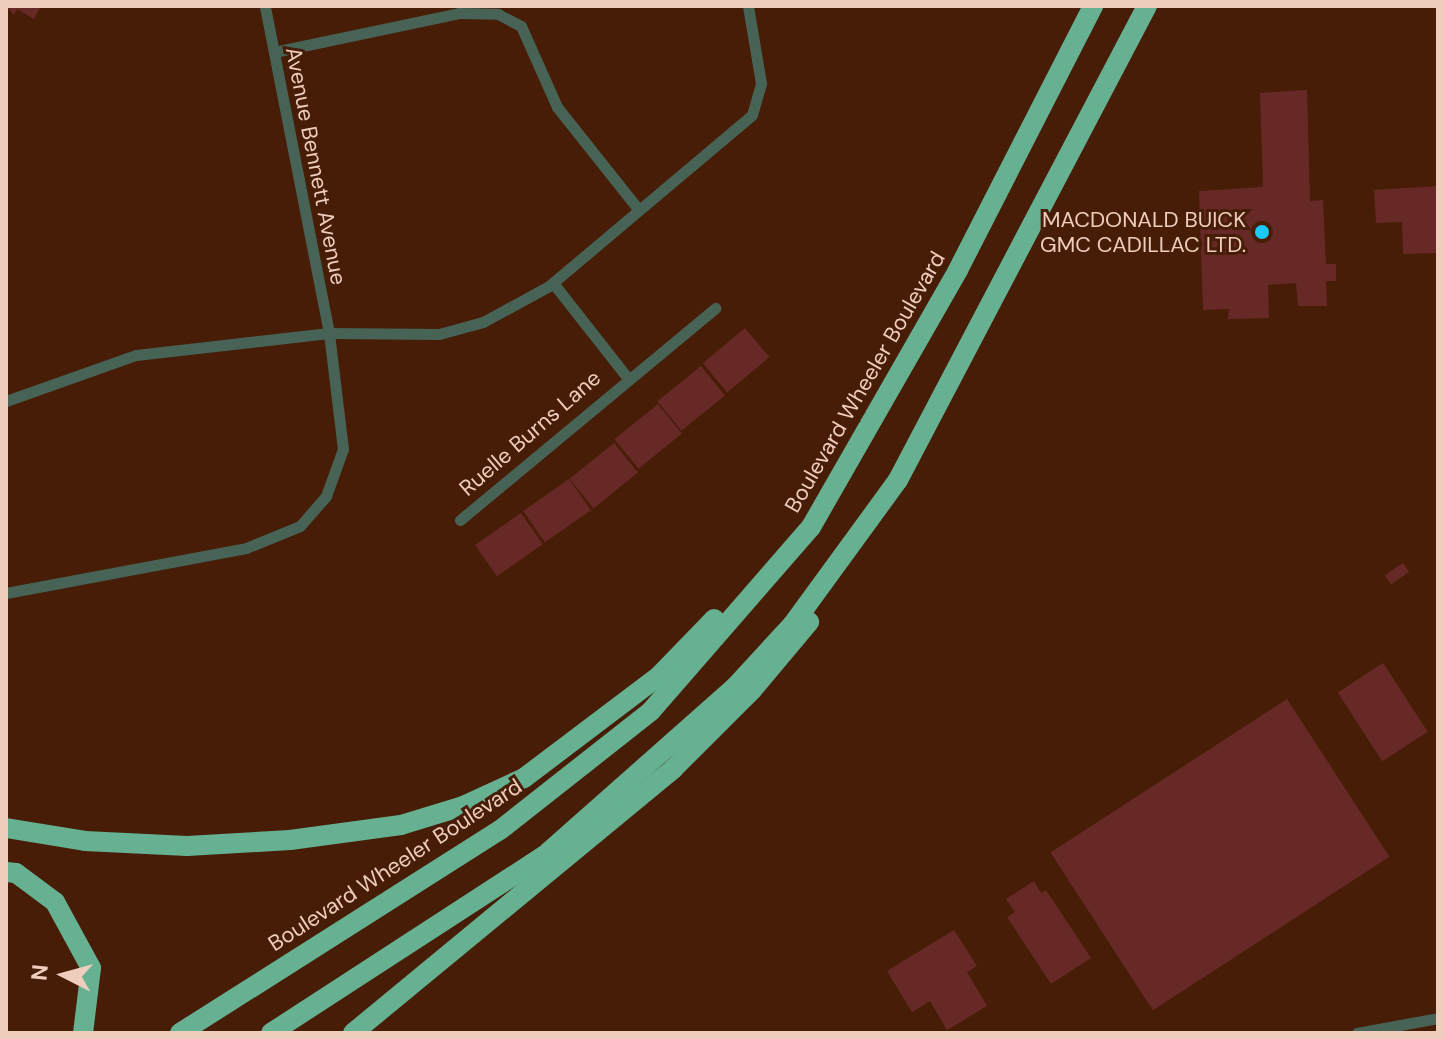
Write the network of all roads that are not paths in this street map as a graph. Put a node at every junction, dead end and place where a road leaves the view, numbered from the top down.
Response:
1 (265, 6) edge
2 (748, 6) edge
3 (1093, 6) edge
4 (1147, 6) edge
5 (274, 52) junction
6 (638, 209) junction
7 (553, 283) junction
8 (715, 308) dead end
9 (329, 333) junction
10 (627, 377) junction
11 (6, 401) edge
12 (841, 475) junction
13 (898, 480) junction
14 (460, 520) dead end
15 (6, 593) edge
16 (6, 828) edge
17 (6, 872) edge
18 (1438, 1018) edge
19 (83, 1033) edge
20 (180, 1033) edge
21 (271, 1033) edge
22 (353, 1033) edge
23 (1357, 1033) edge

1 - 5 street, Avenue Bennett Avenue
2 - 6 street
3 - 12 highway, Boulevard Wheeler Boulevard
4 - 13 highway
5 - 6 street
5 - 9 street, Avenue Bennett Avenue
6 - 7 street
7 - 9 street
7 - 10 street, Ruelle Burns Lane
8 - 10 street, Ruelle Burns Lane
9 - 11 street
9 - 15 street, Avenue Bennett Avenue
10 - 14 street, Ruelle Burns Lane
12 - 16 highway
12 - 20 highway, Boulevard Wheeler Boulevard
13 - 21 highway
13 - 22 highway
17 - 19 highway
18 - 23 street

